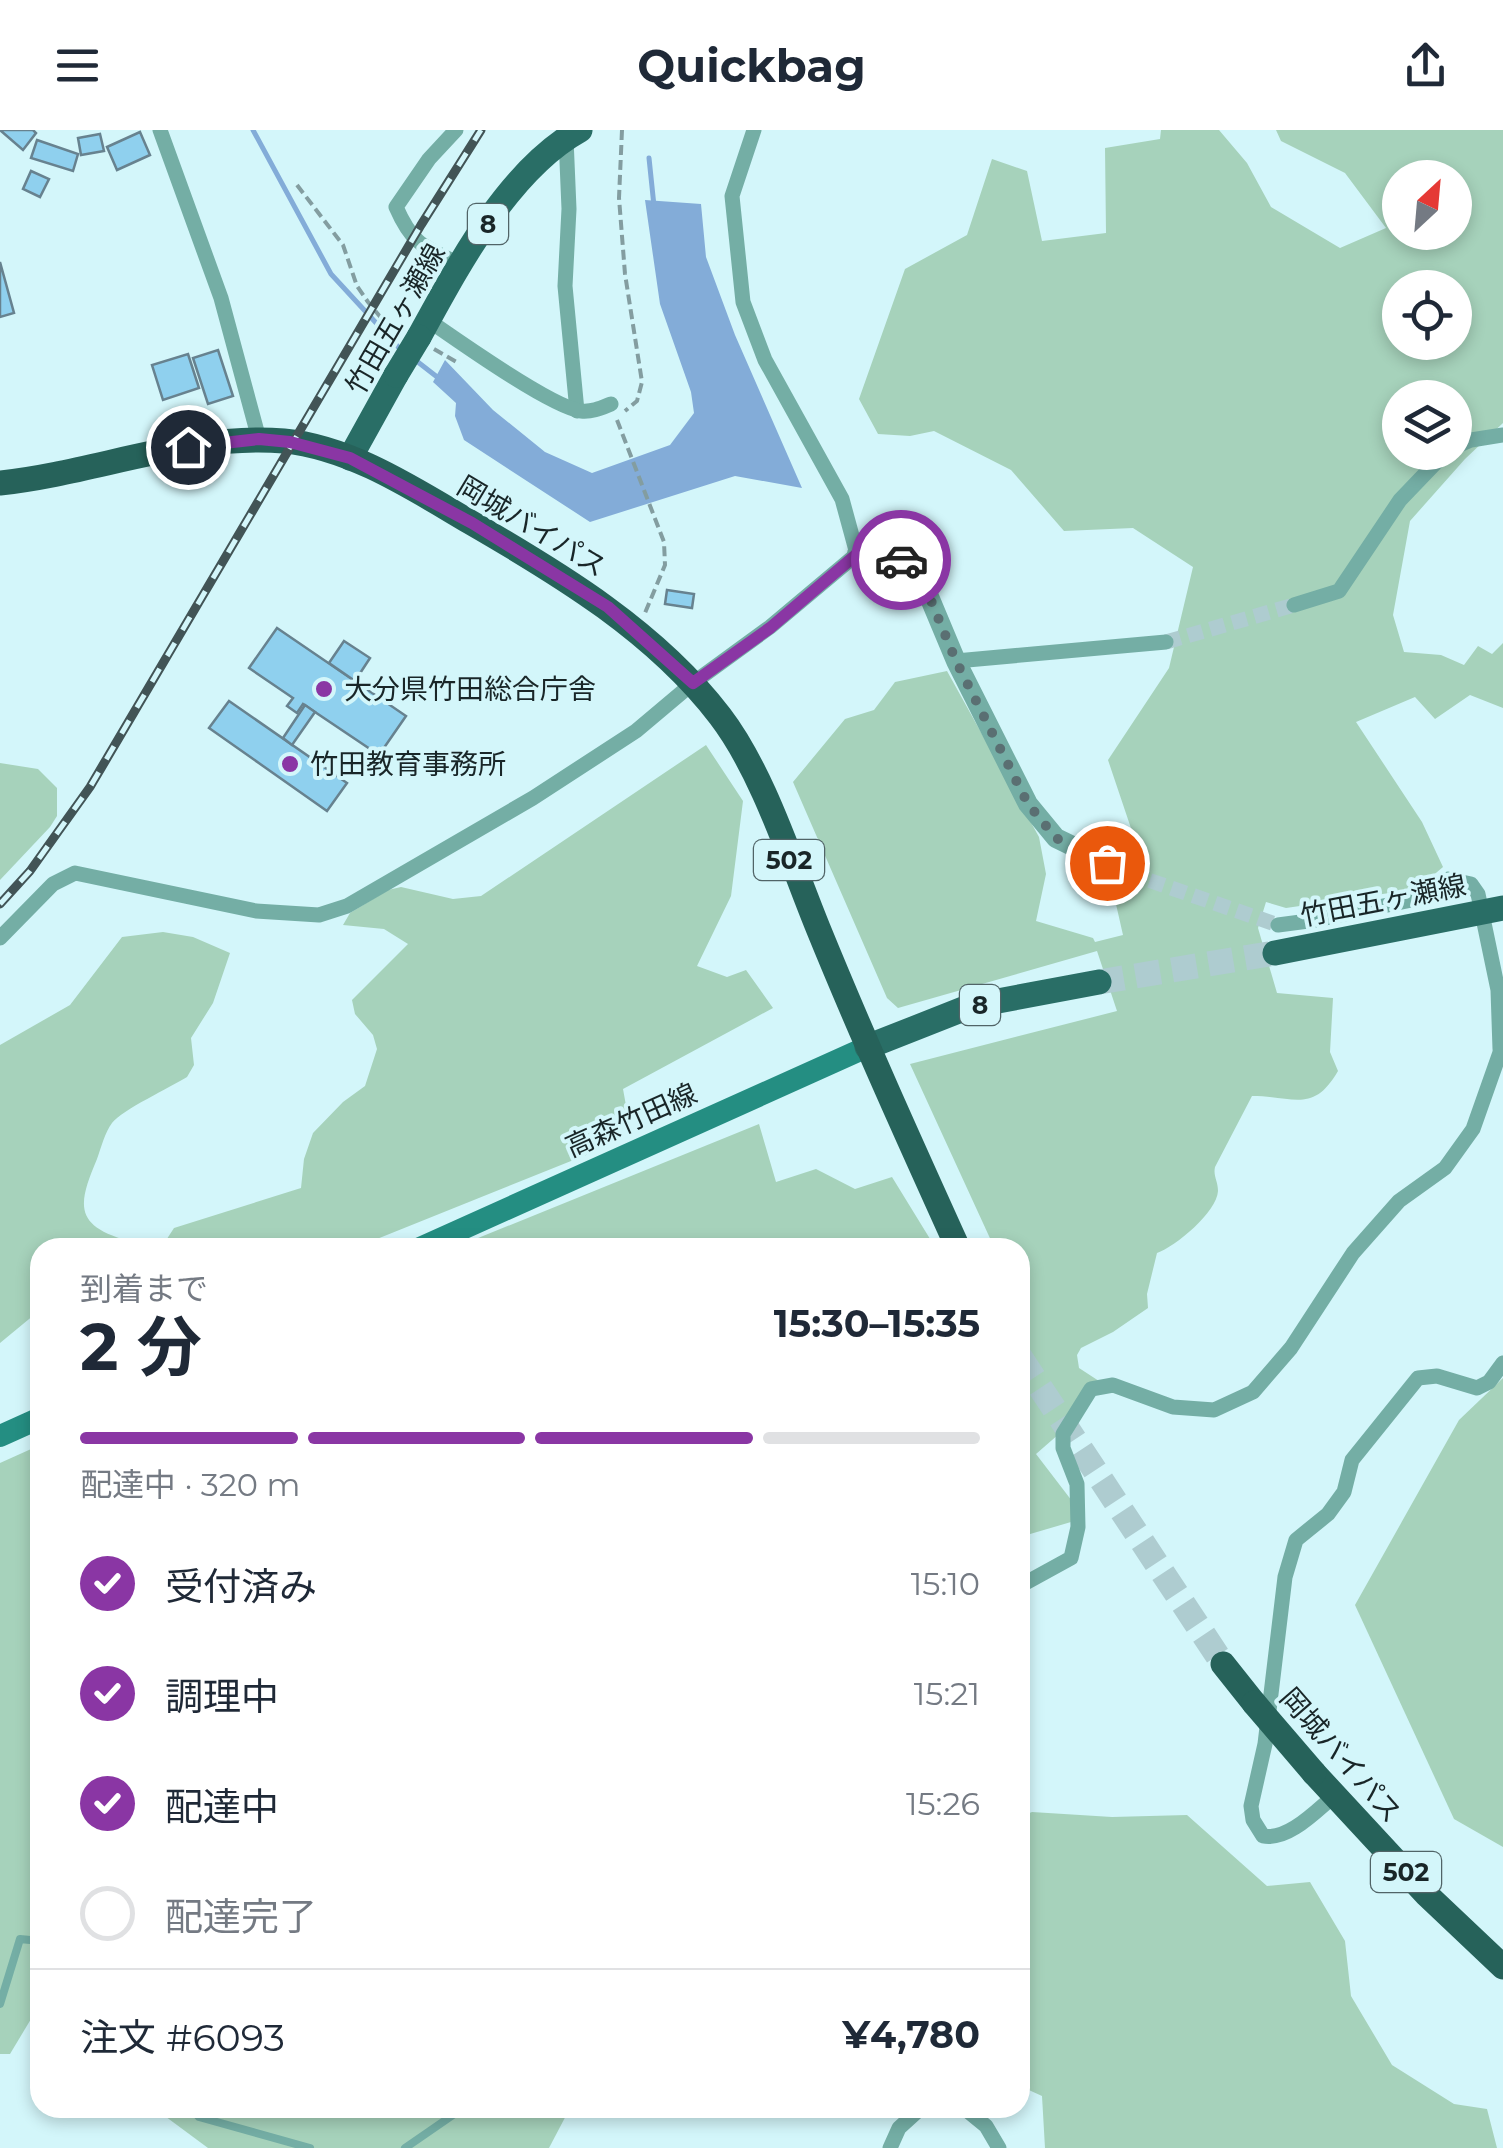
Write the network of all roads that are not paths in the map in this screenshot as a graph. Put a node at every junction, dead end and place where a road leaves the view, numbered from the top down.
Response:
1 (160, 130) edge
2 (456, 130) edge
3 (754, 130) edge
4 (573, 134) edge
5 (461, 265) junction
6 (420, 334) junction
7 (577, 410) junction
8 (613, 410) road end
9 (1503, 435) edge
10 (259, 439) junction
11 (1472, 440) edge
12 (350, 458) junction
13 (1429, 470) edge
14 (0, 483) edge
15 (857, 554) junction
16 (1294, 605) tunnel mouth
17 (1166, 642) tunnel mouth
18 (956, 661) junction
19 (693, 683) junction
20 (1128, 873) tunnel mouth
21 (1492, 909) edge
22 (1278, 925) tunnel mouth
23 (0, 938) edge
24 (1276, 952) tunnel mouth
25 (1099, 982) tunnel mouth
26 (1501, 1046) edge
27 (867, 1047) junction
28 (442, 1238) edge
29 (953, 1238) edge
30 (1503, 1364) edge
31 (30, 1422) edge
32 (0, 1436) edge
33 (1030, 1581) edge
34 (1223, 1664) tunnel mouth
35 (1334, 1796) junction
36 (30, 1940) edge
37 (1503, 1967) edge
38 (0, 2004) edge
39 (206, 2118) edge
40 (448, 2118) edge
41 (910, 2118) edge
42 (976, 2118) edge
43 (310, 2148) edge
44 (405, 2148) edge
45 (890, 2148) edge
46 (999, 2148) edge

1 - 10 street
2 - 5 street
3 - 15 street
4 - 5 main road, 竹田五ヶ瀬線 / 8
4 - 7 street
5 - 6 main road, 竹田五ヶ瀬線 / 8
6 - 7 street
6 - 12 main road, 竹田五ヶ瀬線 / 8, bridge
7 - 8 street
9 - 11 street
10 - 12 highway, 岡城バイパス / 502
10 - 14 highway, 岡城バイパス / 502
12 - 19 highway, 岡城バイパス / 502
13 - 16 street
15 - 18 street
15 - 19 street
17 - 18 street
18 - 20 street
19 - 23 street
19 - 27 highway, 岡城バイパス / 502
21 - 22 street
21 - 24 main road, 竹田五ヶ瀬線
21 - 26 street
25 - 27 main road, 8
26 - 33 street
27 - 28 main road, 高森竹田線
27 - 29 highway, 岡城バイパス / 502
30 - 35 street
31 - 32 main road
34 - 35 highway, 岡城バイパス / 502, bridge
35 - 37 highway, 岡城バイパス / 502
36 - 38 lane
39 - 43 lane
40 - 44 lane
41 - 45 street
42 - 46 street

